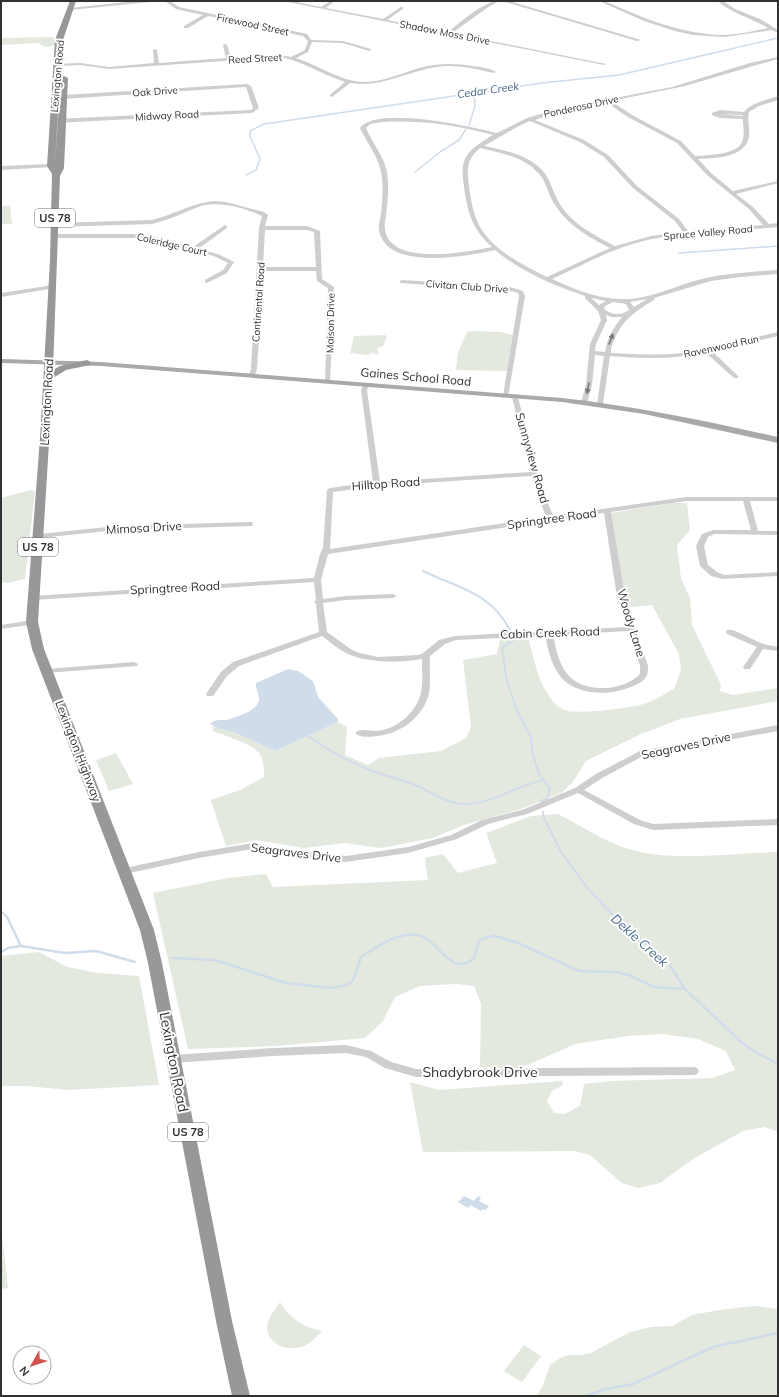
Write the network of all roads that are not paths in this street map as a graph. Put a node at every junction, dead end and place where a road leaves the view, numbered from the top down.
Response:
1 (150, 1) edge
2 (167, 1) edge
3 (285, 1) edge
4 (333, 1) edge
5 (497, 1) edge
6 (504, 1) edge
7 (601, 1) edge
8 (720, 1) edge
9 (75, 5) edge
10 (322, 8) junction
11 (401, 8) dead end
12 (208, 14) junction
13 (384, 20) junction
14 (186, 27) dead end
15 (772, 29) junction
16 (778, 32) edge
17 (449, 33) junction
18 (639, 40) dead end
19 (310, 41) junction
20 (225, 45) dead end
21 (155, 50) dead end
22 (369, 50) dead end
23 (292, 58) junction
24 (778, 58) edge
25 (229, 60) junction
26 (60, 64) junction
27 (604, 64) dead end
28 (157, 65) junction
29 (494, 72) dead end
30 (349, 81) junction
31 (248, 85) joint
32 (332, 96) dead end
33 (63, 97) junction
34 (778, 98) edge
35 (607, 100) junction
36 (746, 116) junction
37 (529, 119) junction
38 (53, 121) junction
39 (61, 121) junction
40 (497, 135) junction
41 (479, 146) junction
42 (695, 158) junction
43 (60, 162) junction
44 (51, 163) junction
45 (1, 168) edge
46 (55, 175) junction
47 (776, 182) dead end
48 (732, 193) junction
49 (55, 225) junction
50 (778, 225) edge
51 (767, 226) junction
52 (225, 227) dead end
53 (262, 228) junction
54 (687, 232) junction
55 (54, 236) junction
56 (496, 248) junction
57 (615, 248) junction
58 (194, 249) junction
59 (260, 269) junction
60 (319, 269) junction
61 (778, 272) edge
62 (549, 278) junction
63 (207, 281) dead end
64 (402, 282) dead end
65 (53, 287) junction
66 (579, 292) junction
67 (1, 295) edge
68 (658, 295) junction
69 (617, 301) junction
70 (601, 310) junction
71 (630, 313) junction
72 (778, 334) edge
73 (708, 351) junction
74 (592, 353) junction
75 (607, 354) junction
76 (1, 361) edge
77 (49, 362) junction
78 (87, 363) junction
79 (252, 376) junction
80 (48, 377) junction
81 (736, 377) dead end
82 (328, 382) junction
83 (366, 385) junction
84 (511, 396) junction
85 (584, 403) junction
86 (600, 404) junction
87 (778, 440) edge
88 (534, 474) junction
89 (377, 484) junction
90 (746, 499) junction
91 (778, 499) edge
92 (606, 511) junction
93 (551, 520) junction
94 (249, 524) dead end
95 (755, 532) junction
96 (778, 533) edge
97 (39, 536) junction
98 (326, 552) junction
99 (778, 574) edge
100 (317, 580) junction
101 (392, 596) dead end
102 (33, 598) junction
103 (318, 602) junction
104 (33, 626) junction
105 (1, 627) edge
106 (631, 629) junction
107 (730, 632) dead end
108 (323, 633) junction
109 (550, 633) junction
110 (761, 646) junction
111 (778, 649) edge
112 (426, 655) junction
113 (134, 664) dead end
114 (747, 667) dead end
115 (47, 671) junction
116 (210, 694) dead end
117 (778, 728) edge
118 (359, 733) dead end
119 (578, 790) junction
120 (778, 822) edge
121 (125, 871) junction
122 (173, 1059) junction
123 (694, 1071) dead end
124 (241, 1396) edge

1 - 9 street
2 - 12 street, Firewood Street
3 - 10 street, Shadow Moss Drive
4 - 10 street
5 - 17 street
6 - 18 street
7 - 15 street
8 - 15 street
9 - 26 highway, Lexington Road / US 78
9 - 26 highway, Lexington Road / US 78
10 - 13 street, Shadow Moss Drive
11 - 13 street
12 - 14 street
12 - 19 street, Firewood Street
13 - 17 street, Shadow Moss Drive
15 - 16 street
17 - 27 street, Shadow Moss Drive
19 - 22 street
19 - 23 street
20 - 25 street
21 - 28 street
23 - 25 street, Reed Street
23 - 30 street, Reed Street
24 - 35 street, Ponderosa Drive
25 - 28 street, Reed Street
26 - 28 street, Reed Street
26 - 33 highway, Lexington Road / US 78
26 - 38 highway, Lexington Road / US 78
29 - 30 street, Reed Street
30 - 32 street
31 - 33 street, Oak Drive
31 - 39 street, Midway Road
33 - 39 highway, Lexington Road / US 78
34 - 36 street
35 - 37 street, Ponderosa Drive
35 - 42 street
36 - 36 street
36 - 42 street
37 - 40 street, Ponderosa Drive
37 - 54 street
38 - 39 street, Midway Road
38 - 44 highway, Lexington Road / US 78
39 - 43 highway, Lexington Road / US 78
40 - 41 street, Ponderosa Drive
40 - 56 street
41 - 56 street, Ponderosa Drive
41 - 57 street
42 - 48 street
43 - 44 highway
43 - 46 highway, Lexington Road / US 78
44 - 45 street
44 - 46 highway, Lexington Road / US 78
46 - 49 highway, Lexington Road / US 78
47 - 48 street
48 - 51 street
49 - 53 street, Continental Road
49 - 55 highway, Lexington Road / US 78
50 - 51 street, Spruce Valley Road
51 - 54 street, Spruce Valley Road
52 - 58 street
53 - 59 street, Continental Road
53 - 60 street, Maison Drive
54 - 57 street, Spruce Valley Road
55 - 58 street, Coleridge Court
55 - 65 highway, Lexington Road / US 78
56 - 62 street, Ponderosa Drive
57 - 62 street, Spruce Valley Road
58 - 63 street, Coleridge Court
59 - 60 street
59 - 79 street, Continental Road
60 - 82 street, Maison Drive
61 - 68 street
62 - 66 street, Ponderosa Drive
64 - 84 street, Civitan Club Drive
65 - 67 street
65 - 77 highway, Lexington Road / US 78
66 - 69 street, Ponderosa Drive
66 - 70 street, Ponderosa Drive
68 - 69 street
68 - 71 street
69 - 70 street
69 - 71 street
70 - 71 street
70 - 74 street
75 -> 71 street
72 - 73 street, Ravenwood Run
73 - 75 street, Ravenwood Run
73 - 81 street
74 - 75 street, Ravenwood Run
74 -> 85 street
75 - 86 street
76 - 77 main road, Gaines School Road
77 - 78 main road, Gaines School Road
77 - 80 highway, Lexington Road / US 78
78 - 79 main road, Gaines School Road
78 - 80 highway
79 - 82 main road, Gaines School Road
80 - 97 highway, Lexington Road / US 78
82 - 83 main road, Gaines School Road
83 - 84 main road, Gaines School Road
83 - 89 street
84 - 85 main road, Gaines School Road
84 - 88 street, Sunnyview Road
85 - 86 main road, Gaines School Road
86 - 87 main road, Gaines School Road
88 - 89 street, Hilltop Road
88 - 93 street, Sunnyview Road
89 - 98 street, Hilltop Road
90 - 91 street, Springtree Road
90 - 92 street, Springtree Road
90 - 95 street
92 - 93 street, Springtree Road
92 - 106 street, Woody Lane
93 - 98 street, Springtree Road
94 - 97 street, Mimosa Drive
95 - 96 street
95 - 99 street
97 - 102 highway, Lexington Road / US 78
98 - 100 street, Hilltop Road
100 - 102 street, Springtree Road
100 - 103 street, Hilltop Road
101 - 103 street
102 - 104 highway, Lexington Road / US 78
103 - 108 street, Hilltop Road
104 - 105 street
104 - 115 highway, Lexington Highway / US 78
106 - 109 street, Cabin Creek Road
106 - 109 street, Woody Lane
107 - 110 street
108 - 112 street
108 - 116 street
109 - 112 street, Cabin Creek Road
110 - 111 street
110 - 114 street
112 - 118 street
113 - 115 street
115 - 121 highway, Lexington Highway / US 78
117 - 119 street, Seagraves Drive
119 - 120 street
119 - 121 street, Seagraves Drive
121 - 122 highway, Lexington Road / US 78
122 - 123 street, Shadybrook Drive
122 - 124 highway, Lexington Road / US 78

